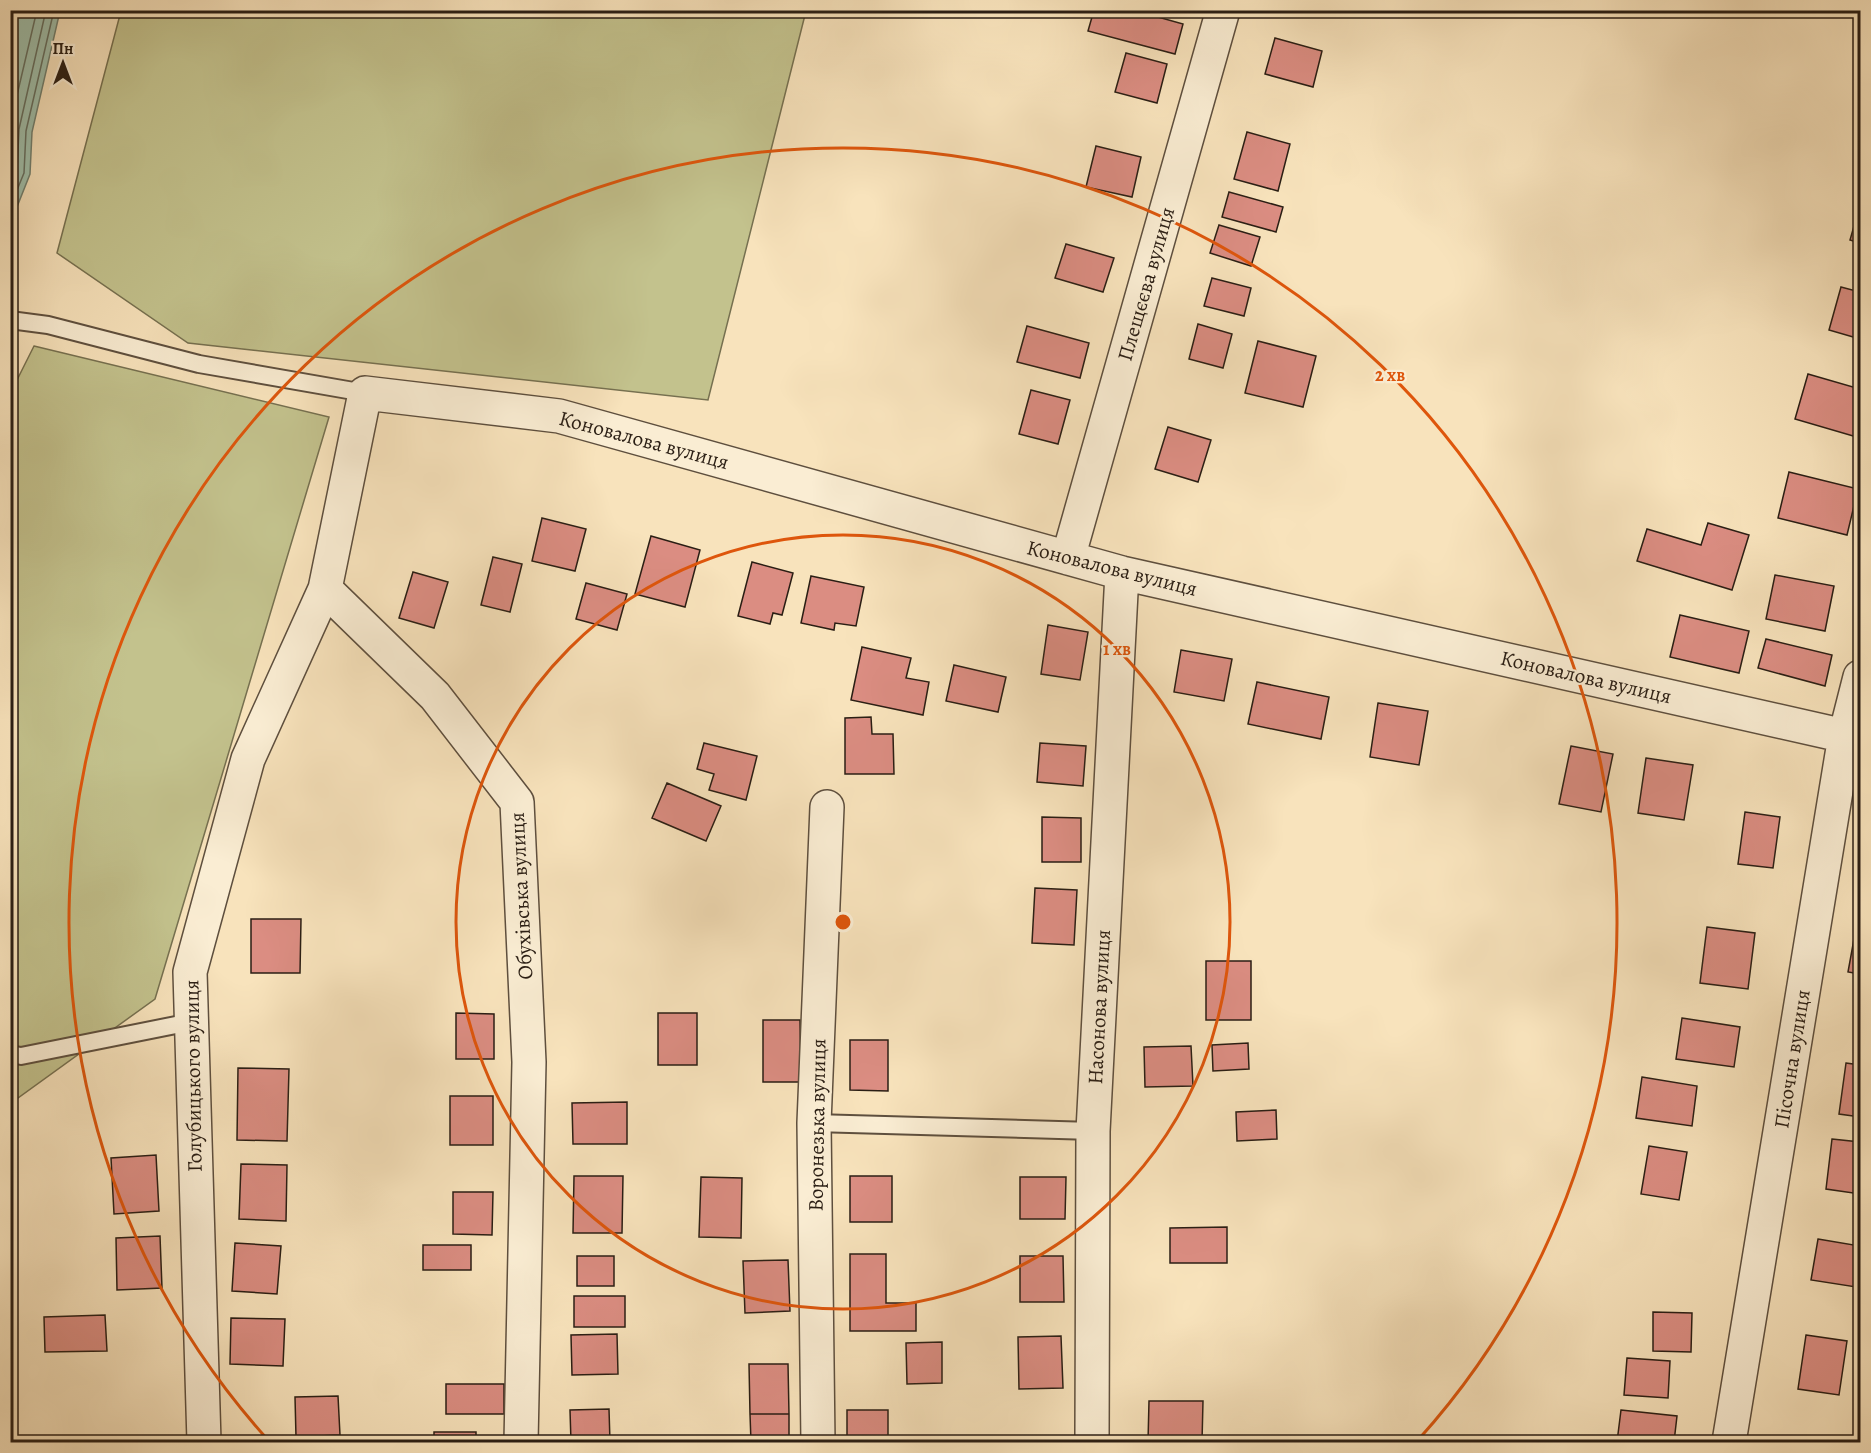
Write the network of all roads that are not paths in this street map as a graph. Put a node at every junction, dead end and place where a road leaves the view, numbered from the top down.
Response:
1 (1223, 10) edge
2 (10, 320) edge
3 (365, 393) junction
4 (1068, 558) junction
5 (1122, 573) junction
6 (325, 589) junction
7 (1860, 677) edge
8 (1853, 740) edge
9 (827, 807) dead end
10 (191, 1022) junction
11 (10, 1054) edge
12 (814, 1123) junction
13 (1093, 1131) junction
14 (204, 1443) edge
15 (521, 1443) edge
16 (818, 1443) edge
17 (1092, 1443) edge
18 (1729, 1443) edge

1 - 4 street, Плещєєва вулиця
2 - 3 lane
3 - 4 street, Коновалова вулиця
3 - 6 street
4 - 5 street, Коновалова вулиця
5 - 8 street, Коновалова вулиця
5 - 13 street, Насонова вулиця
6 - 10 street, Голубицького вулиця
6 - 15 street, Обухівська вулиця
7 - 8 street, Пісочна вулиця
8 - 18 street, Пісочна вулиця
9 - 12 street, Воронезька вулиця
10 - 11 lane
10 - 14 street, Голубицького вулиця
12 - 13 lane
12 - 16 street, Воронезька вулиця
13 - 17 street, Насонова вулиця

